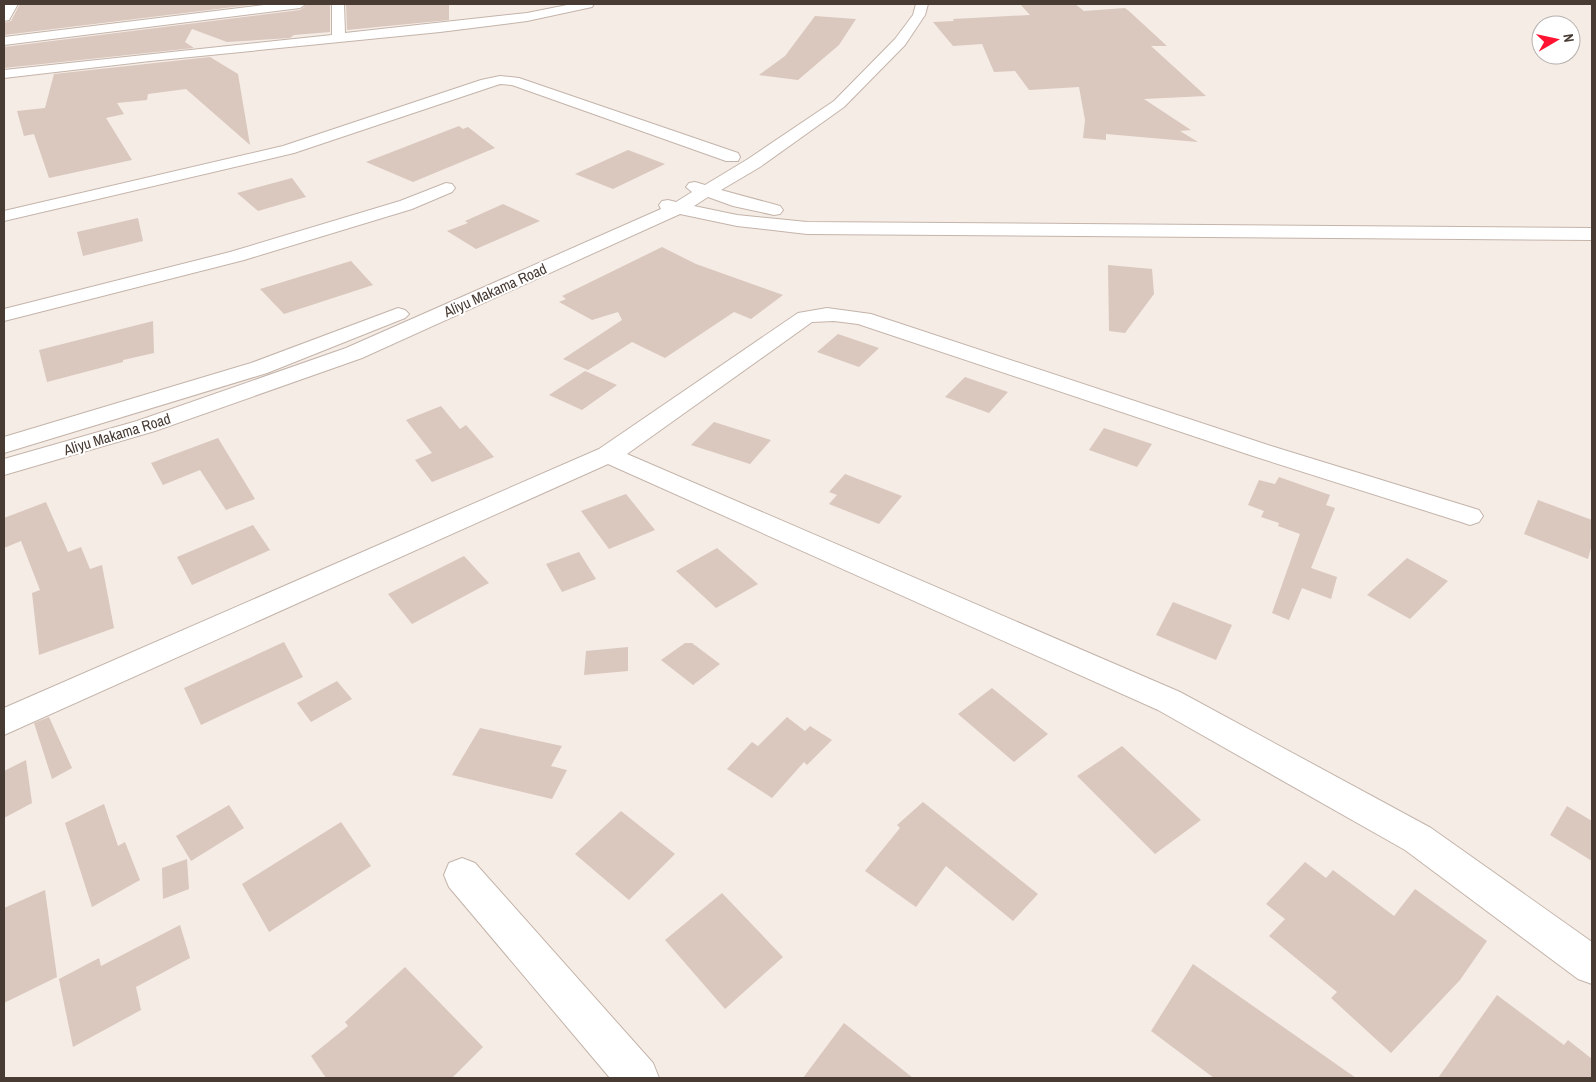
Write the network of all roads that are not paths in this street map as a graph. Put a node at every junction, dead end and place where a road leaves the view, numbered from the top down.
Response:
1 (12, 4) edge
2 (300, 4) edge
3 (338, 4) edge
4 (514, 4) edge
5 (588, 4) edge
6 (922, 4) edge
7 (4, 17) edge
8 (527, 17) junction
9 (339, 38) junction
10 (4, 41) edge
11 (4, 74) edge
12 (747, 147) dead end
13 (732, 157) junction
14 (716, 166) dead end
15 (446, 188) dead end
16 (682, 191) junction
17 (4, 216) edge
18 (1592, 221) edge
19 (1592, 234) edge
20 (4, 315) edge
21 (4, 445) edge
22 (608, 455) junction
23 (4, 467) edge
24 (1470, 516) dead end
25 (4, 722) edge
26 (462, 875) dead end
27 (1592, 965) edge
28 (638, 1078) edge

1 - 7 street
2 - 10 street
3 - 9 street
4 - 8 street
5 - 8 street
6 - 16 street, Aliyu Makama Road
8 - 9 street
9 - 11 street
12 - 13 street
13 - 14 street
13 - 17 street
15 - 20 street
16 - 18 street
16 - 19 street
16 - 21 street, Aliyu Makama Road
16 - 23 street, Aliyu Makama Road
22 - 24 street
22 - 25 street
22 - 27 street
26 - 28 street

